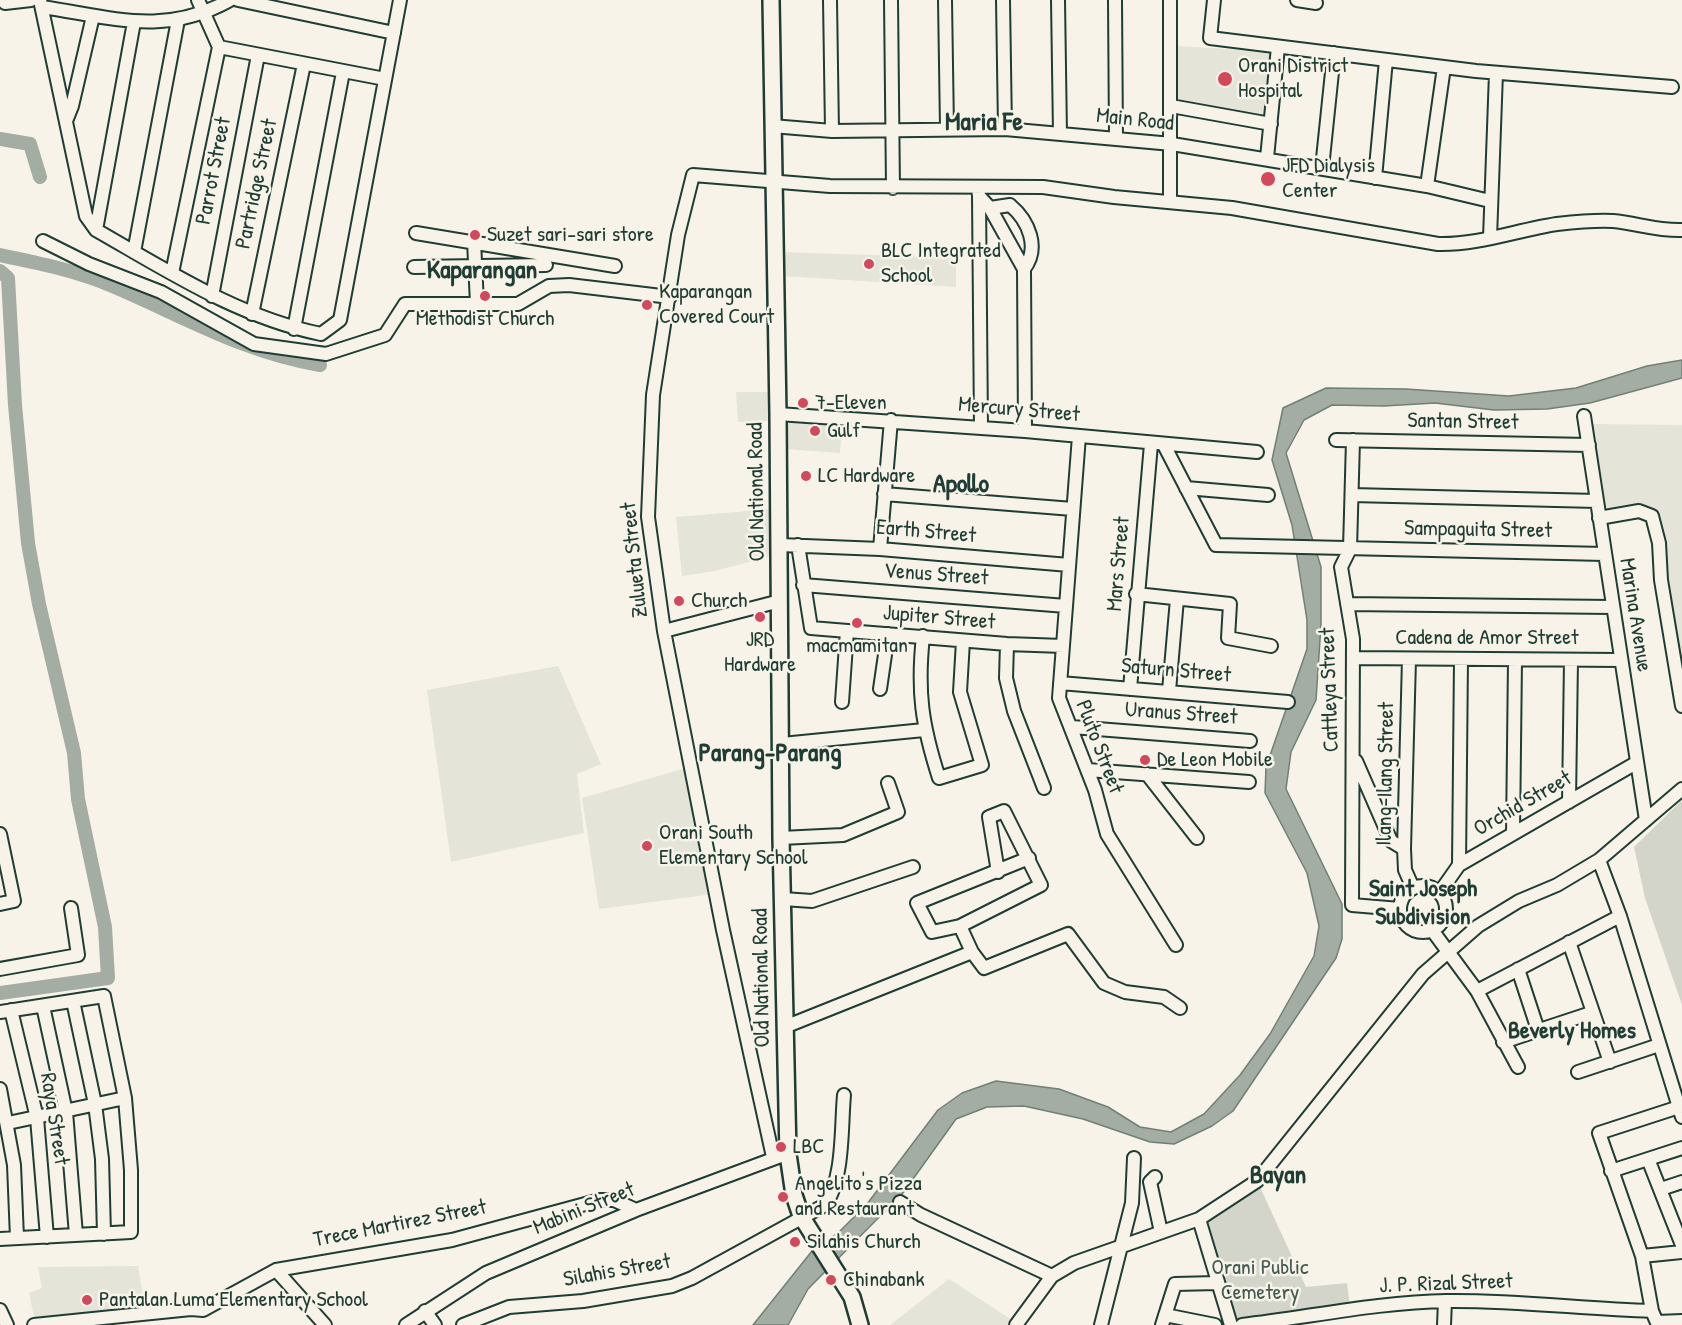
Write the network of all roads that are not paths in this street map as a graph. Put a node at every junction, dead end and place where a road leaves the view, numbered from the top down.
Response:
1 (5, 0) edge
2 (198, 0) edge
3 (230, 0) edge
4 (238, 0) edge
5 (400, 0) edge
6 (771, 0) edge
7 (830, 0) edge
8 (891, 0) edge
9 (945, 0) edge
10 (1003, 0) edge
11 (1058, 0) edge
12 (1115, 0) edge
13 (1170, 0) edge
14 (1214, 0) edge
15 (1297, 0) edge
16 (38, 2) edge
17 (1316, 3) dead end
18 (205, 14) junction
19 (93, 16) junction
20 (178, 20) junction
21 (134, 22) junction
22 (393, 33) junction
23 (219, 47) junction
24 (1278, 47) junction
25 (1334, 53) junction
26 (258, 55) junction
27 (1386, 60) junction
28 (304, 64) junction
29 (1444, 67) junction
30 (343, 72) junction
31 (1496, 73) junction
32 (385, 79) junction
33 (1672, 87) dead end
34 (1171, 106) junction
35 (66, 121) junction
36 (1271, 124) junction
37 (772, 126) junction
38 (947, 128) junction
39 (1005, 129) junction
40 (892, 130) junction
41 (832, 131) junction
42 (1060, 134) junction
43 (1116, 139) junction
44 (1172, 144) junction
45 (1267, 158) junction
46 (1322, 168) junction
47 (1375, 178) junction
48 (773, 183) junction
49 (1427, 186) junction
50 (893, 188) junction
51 (978, 192) junction
52 (1170, 201) junction
53 (1490, 201) junction
54 (990, 208) junction
55 (96, 230) junction
56 (1682, 230) edge
57 (416, 233) dead end
58 (1490, 238) junction
59 (43, 241) dead end
60 (474, 241) junction
61 (134, 252) junction
62 (546, 259) junction
63 (475, 265) junction
64 (615, 266) dead end
65 (414, 267) dead end
66 (1024, 269) junction
67 (172, 273) junction
68 (549, 286) junction
69 (212, 296) junction
70 (670, 297) junction
71 (477, 304) junction
72 (252, 314) junction
73 (294, 329) junction
74 (778, 414) junction
75 (1584, 416) dead end
76 (891, 420) junction
77 (981, 428) junction
78 (1024, 431) junction
79 (1079, 436) junction
80 (1336, 440) dead end
81 (1353, 440) junction
82 (1158, 444) junction
83 (1588, 445) junction
84 (1257, 452) dead end
85 (1186, 488) junction
86 (884, 494) junction
87 (1268, 495) dead end
88 (1352, 495) junction
89 (1597, 501) junction
90 (1073, 509) junction
91 (1599, 518) junction
92 (780, 545) junction
93 (798, 545) junction
94 (880, 549) junction
95 (1350, 549) junction
96 (1604, 554) junction
97 (1069, 565) junction
98 (802, 585) junction
99 (1136, 594) junction
100 (1177, 599) junction
101 (780, 601) junction
102 (1347, 604) junction
103 (1066, 606) junction
104 (1612, 607) junction
105 (664, 631) junction
106 (847, 632) junction
107 (888, 634) junction
108 (923, 636) junction
109 (963, 641) junction
110 (1007, 644) junction
111 (1063, 646) junction
112 (1271, 646) dead end
113 (1354, 658) junction
114 (1409, 659) junction
115 (1461, 659) junction
116 (1515, 660) junction
117 (1571, 660) junction
118 (1621, 660) junction
119 (1060, 683) junction
120 (880, 689) dead end
121 (1130, 689) junction
122 (1169, 691) junction
123 (842, 702) dead end
124 (1288, 702) dead end
125 (1682, 706) edge
126 (1072, 727) junction
127 (924, 730) junction
128 (1250, 741) dead end
129 (782, 744) junction
130 (1353, 754) junction
131 (1636, 763) junction
132 (1088, 770) junction
133 (1147, 774) junction
134 (1249, 782) dead end
135 (888, 783) dead end
136 (1044, 788) dead end
137 (1682, 789) edge
138 (1569, 802) junction
139 (1646, 820) junction
140 (1514, 833) junction
141 (0, 834) edge
142 (781, 838) junction
143 (1197, 838) dead end
144 (1404, 849) junction
145 (1029, 858) junction
146 (1599, 860) junction
147 (1459, 865) junction
148 (913, 867) dead end
149 (998, 872) junction
150 (1413, 888) junction
151 (1440, 892) junction
152 (783, 899) junction
153 (0, 904) edge
154 (71, 908) dead end
155 (1400, 909) junction
156 (1620, 916) junction
157 (960, 926) junction
158 (1432, 930) junction
159 (1569, 942) junction
160 (1176, 945) dead end
161 (1449, 951) junction
162 (972, 952) junction
163 (0, 969) edge
164 (1518, 969) junction
165 (1477, 991) junction
166 (73, 1001) junction
167 (43, 1006) junction
168 (1180, 1008) dead end
169 (5, 1011) edge
170 (1591, 1013) junction
171 (787, 1026) junction
172 (1538, 1030) junction
173 (1503, 1041) junction
174 (1659, 1045) junction
175 (1610, 1062) junction
176 (1518, 1067) dead end
177 (1578, 1072) dead end
178 (0, 1089) edge
179 (844, 1095) dead end
180 (125, 1098) junction
181 (95, 1104) junction
182 (66, 1112) junction
183 (1680, 1112) edge
184 (37, 1118) junction
185 (8, 1123) junction
186 (1682, 1148) edge
187 (780, 1156) junction
188 (1134, 1158) dead end
189 (1648, 1159) junction
190 (1611, 1171) junction
191 (1155, 1177) dead end
192 (1682, 1182) edge
193 (1661, 1189) junction
194 (900, 1202) dead end
195 (636, 1210) junction
196 (1677, 1215) edge
197 (801, 1216) junction
198 (1199, 1219) junction
199 (1161, 1232) junction
200 (104, 1234) junction
201 (76, 1235) junction
202 (47, 1236) junction
203 (17, 1238) junction
204 (0, 1239) edge
205 (1122, 1245) junction
206 (1682, 1245) edge
207 (1682, 1252) edge
208 (1642, 1256) junction
209 (276, 1270) junction
210 (1052, 1276) junction
211 (1217, 1283) junction
212 (1445, 1301) junction
213 (0, 1310) edge
214 (425, 1311) junction
215 (1163, 1320) edge
216 (1656, 1320) edge
217 (1682, 1321) edge
218 (7, 1325) edge
219 (34, 1325) edge
220 (325, 1325) edge
221 (406, 1325) edge
222 (435, 1325) edge
223 (463, 1325) edge
224 (860, 1325) edge
225 (1016, 1325) edge
226 (1101, 1325) edge
227 (1215, 1325) edge
228 (1231, 1325) edge
229 (1242, 1325) edge
230 (1444, 1325) edge

1 - 16 street
2 - 18 street
3 - 18 street
4 - 22 street
5 - 22 street
6 - 37 main road, Old National Road
7 - 41 street
8 - 40 street
9 - 38 street
10 - 39 street
11 - 42 street
12 - 43 street
13 - 34 street
14 - 24 street
15 - 17 street
16 - 19 street
16 - 35 street
18 - 20 street
18 - 23 street
19 - 21 street
19 - 35 street
20 - 21 street
20 - 61 street
21 - 55 street
22 - 32 street
23 - 26 street
23 - 67 street
24 - 25 street
24 - 36 street
25 - 27 street
25 - 46 street
26 - 28 street
26 - 69 street, Parrot Street
27 - 29 street
27 - 47 street
28 - 30 street
28 - 72 street, Partridge Street
29 - 31 street
29 - 49 street
30 - 32 street
30 - 73 street
31 - 33 street
31 - 53 street
32 - 73 street
34 - 36 street
34 - 44 street
35 - 55 street
36 - 45 street
37 - 41 street, Main Road
37 - 48 main road, Old National Road
38 - 39 street, Main Road
38 - 40 street, Main Road
39 - 42 street, Main Road
40 - 41 street, Main Road
40 - 50 street
42 - 43 street, Main Road
43 - 44 street, Main Road
44 - 45 street, Main Road
44 - 52 street
45 - 46 street, Main Road
46 - 47 street, Main Road
47 - 49 street, Main Road
48 - 50 street
48 - 70 street, Zulueta Street
48 - 74 main road, Old National Road
49 - 53 street, Main Road
50 - 51 street
51 - 52 street
51 - 54 street
51 - 77 street
52 - 58 street
53 - 58 street
54 - 66 street
54 - 66 street
55 - 61 street
56 - 58 street
57 - 60 street
59 - 71 street
60 - 62 street
60 - 63 street
61 - 67 street
62 - 63 street
62 - 64 street
62 - 68 street
63 - 65 street
63 - 71 street
66 - 78 street
67 - 69 street
68 - 70 street
68 - 71 street
69 - 72 street
70 - 105 street, Zulueta Street
72 - 73 street
74 - 76 street, Mercury Street
74 - 92 main road, Old National Road
75 - 83 street, Marina Avenue
76 - 77 street, Mercury Street
76 - 86 street
77 - 78 street, Mercury Street
78 - 79 street, Mercury Street
79 - 82 street, Mercury Street
79 - 90 street, Pluto Street
80 - 81 street, Santan Street
81 - 83 street, Santan Street
81 - 88 street, Cattleya Street
82 - 84 street, Mercury Street
82 - 85 street
82 - 99 street, Mars Street
83 - 89 street, Marina Avenue
85 - 87 street
85 - 95 street, Sampaguita Street
86 - 90 street
86 - 94 street
88 - 89 street
88 - 95 street, Cattleya Street
89 - 91 street, Marina Avenue
90 - 97 street, Pluto Street
91 - 96 street, Marina Avenue
91 - 125 street
92 - 93 street, Earth Street
92 - 101 main road, Old National Road
93 - 94 street, Earth Street
93 - 98 street
94 - 97 street, Earth Street
95 - 96 street, Sampaguita Street
95 - 102 street, Cattleya Street
96 - 104 street, Marina Avenue
97 - 103 street, Pluto Street
98 - 103 street, Venus Street
98 - 106 street, Jupiter Street
99 - 100 street
99 - 121 street, Mars Street
100 - 112 street
100 - 122 street
101 - 105 street
101 - 129 main road, Old National Road
102 - 104 street
102 - 113 street, Cattleya Street
103 - 111 street, Pluto Street
104 - 118 street, Marina Avenue
105 - 187 street, Zulueta Street
106 - 107 street, Jupiter Street
106 - 123 street
107 - 108 street, Jupiter Street
107 - 120 street
108 - 109 street, Jupiter Street
108 - 127 street
109 - 110 street, Jupiter Street
109 - 127 street
110 - 111 street, Jupiter Street
110 - 136 street
111 - 119 street, Pluto Street
113 - 114 street, Cadena de Amor Street
113 - 130 street, Cattleya Street
114 - 115 street, Cadena de Amor Street
114 - 144 street, Ilang-Ilang Street
115 - 116 street, Cadena de Amor Street
115 - 147 street
116 - 117 street, Cadena de Amor Street
116 - 140 street
117 - 118 street, Cadena de Amor Street
117 - 138 street
118 - 131 street, Marina Avenue
119 - 121 street, Saturn Street
119 - 126 street, Pluto Street
121 - 122 street, Saturn Street
122 - 124 street, Saturn Street
126 - 128 street, Uranus Street
126 - 132 street, Pluto Street
127 - 129 street
129 - 142 main road, Old National Road
130 - 144 street
130 - 155 street, Cattleya Street
131 - 138 street, Orchid Street
131 - 139 street, Marina Avenue
132 - 133 street
132 - 160 street, Pluto Street
133 - 134 street
133 - 143 street
135 - 142 street
137 - 139 street
138 - 140 street, Orchid Street
139 - 146 street
140 - 147 street, Orchid Street
141 - 153 street
142 - 152 main road, Old National Road
144 - 150 street, Ilang-Ilang Street
145 - 149 street
145 - 149 street
145 - 157 street
146 - 156 street
146 - 161 street
147 - 151 street, Orchid Street
148 - 152 street
149 - 157 street
150 - 151 street
150 - 155 street
151 - 158 street
152 - 171 main road, Old National Road
154 - 163 street
155 - 158 street
156 - 159 street
156 - 174 street
157 - 162 street
158 - 161 street
159 - 164 street
159 - 170 street
161 - 165 street
161 - 198 street
162 - 168 street
162 - 171 street
164 - 165 street
164 - 172 street
165 - 173 street
166 - 167 street
166 - 180 street
166 - 181 street
167 - 169 street
167 - 182 street
169 - 184 street, Raya Street
170 - 172 street
170 - 175 street
171 - 187 main road, Old National Road
172 - 173 street
173 - 176 street
174 - 175 street
174 - 183 street
175 - 177 street
178 - 185 street
179 - 197 street, Silahis Street
180 - 181 street
180 - 200 street
181 - 182 street
181 - 200 street
182 - 184 street
182 - 201 street
183 - 190 street
184 - 185 street
184 - 202 street, Raya Street
185 - 203 street
186 - 189 street
187 - 195 street, Mabini Street
187 - 197 main road, Old National Road
188 - 205 street
189 - 190 street
189 - 193 street
190 - 208 street
191 - 199 street
192 - 193 street
193 - 196 street
194 - 210 street
195 - 209 street, Trece Martirez Street
195 - 214 street, Mabini Street
196 - 206 street
197 - 223 street, Silahis Street
197 - 224 main road, Old National Road
198 - 199 street
198 - 211 street
199 - 205 street
200 - 201 street
201 - 202 street
202 - 203 street
203 - 204 street
205 - 210 street
205 - 226 street
207 - 208 street
208 - 216 street
209 - 219 street, Trece Martirez Street
209 - 220 street
210 - 225 street
211 - 215 street
211 - 228 street
212 - 216 street, J. P. Rizal Street
212 - 229 street, J. P. Rizal Street
212 - 230 street
213 - 218 street
214 - 221 street, Mabini Street
214 - 222 street
215 - 227 street
216 - 217 street, J. P. Rizal Street

